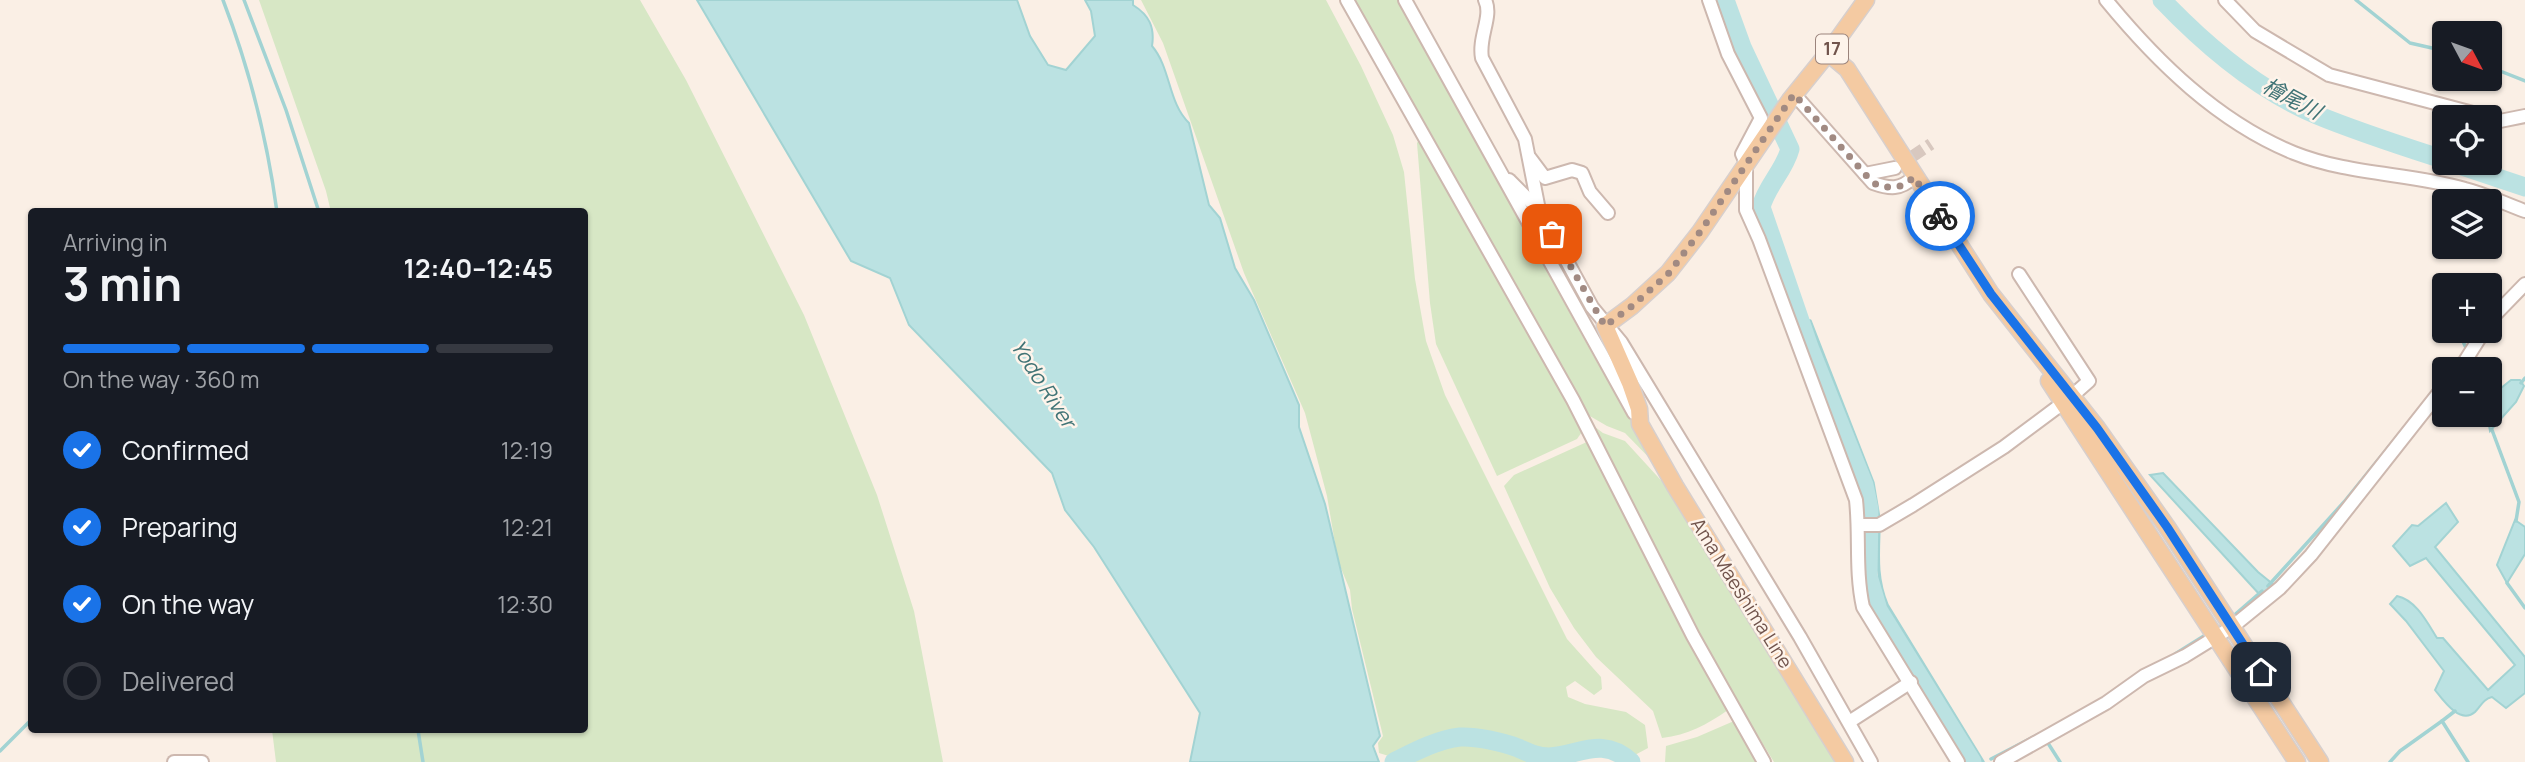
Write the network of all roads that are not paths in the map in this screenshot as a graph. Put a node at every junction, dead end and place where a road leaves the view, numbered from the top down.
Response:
1 (1347, 0) edge
2 (1405, 0) edge
3 (1485, 0) edge
4 (1709, 0) edge
5 (1866, 0) edge
6 (2106, 0) edge
7 (2225, 0) edge
8 (1828, 53) junction
9 (1792, 97) junction
10 (2441, 105) edge
11 (1759, 112) junction
12 (2525, 116) edge
13 (2502, 121) edge
14 (1528, 155) junction
15 (1746, 163) junction
16 (1895, 168) tunnel mouth
17 (1866, 174) junction
18 (1503, 175) junction
19 (1914, 177) junction
20 (1539, 210) junction
21 (2525, 211) edge
22 (1608, 213) dead end
23 (2018, 274) dead end
24 (2525, 284) edge
25 (2502, 308) edge
26 (1605, 326) junction
27 (2067, 399) junction
28 (2432, 401) edge
29 (1640, 424) junction
30 (1859, 525) junction
31 (2232, 627) junction
32 (2216, 637) junction
33 (1911, 682) junction
34 (1849, 722) junction
35 (174, 762) edge
36 (202, 762) edge
37 (1764, 762) edge
38 (1845, 762) edge
39 (1871, 762) edge
40 (1958, 762) edge
41 (2001, 762) edge
42 (2297, 762) edge
43 (2320, 762) edge

1 - 37 street
2 - 18 street
3 - 14 street
4 - 11 street
5 - 8 main road, 17
6 - 21 street
7 - 10 street
8 - 9 main road, 17
8 - 19 main road
9 - 11 street
9 - 15 main road, 17
9 - 17 street
11 - 15 street
12 - 13 street
14 - 20 street
14 - 22 street
15 - 26 main road, 17
15 - 30 street
16 - 17 street
17 - 19 street
18 - 20 street
18 - 29 street
19 - 27 main road
20 - 26 street
23 - 27 street
24 - 25 street
26 - 29 main road, Ama Maeshima Line
26 - 34 street
27 - 30 street
27 - 31 main road
27 - 32 main road
28 - 31 street
29 - 38 main road, Ama Maeshima Line
30 - 33 street
31 - 32 street
31 - 43 main road
32 - 41 street
32 - 42 main road
33 - 34 street
33 - 40 street
34 - 39 street
35 - 36 street

